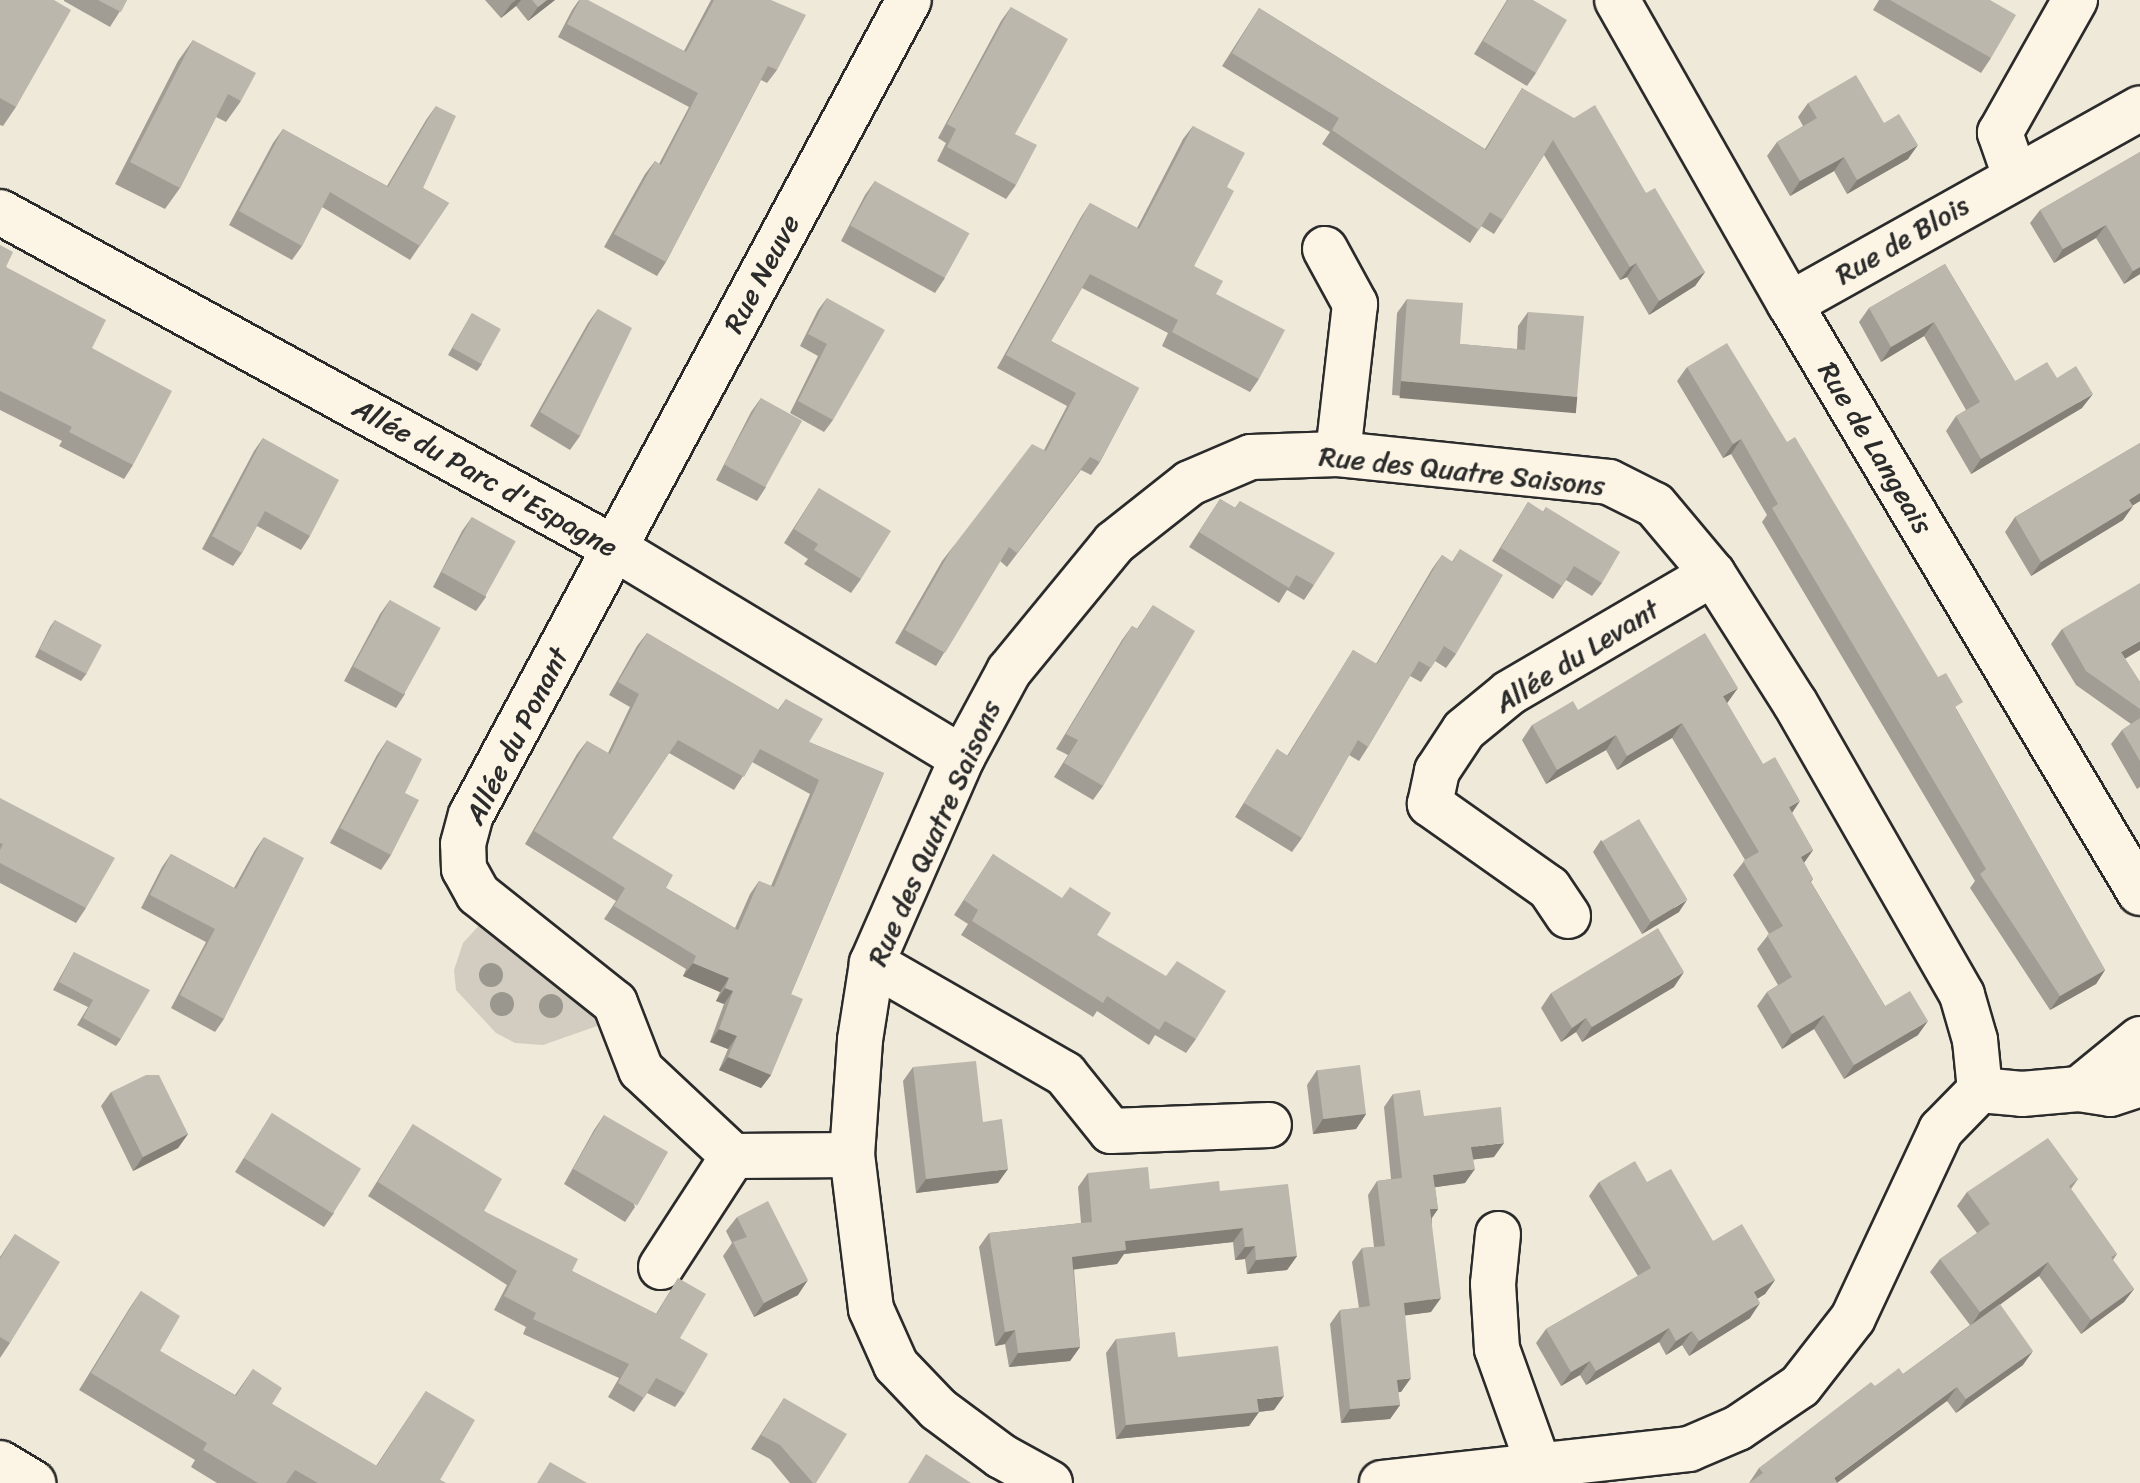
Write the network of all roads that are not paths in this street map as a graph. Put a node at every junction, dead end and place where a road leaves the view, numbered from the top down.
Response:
1 (909, 0) edge
2 (1617, 0) edge
3 (2075, 0) edge
4 (2140, 108) edge
5 (2015, 176) junction
6 (0, 212) edge
7 (1325, 249) dead end
8 (1790, 304) junction
9 (1338, 454) junction
10 (616, 549) junction
11 (1713, 574) junction
12 (962, 758) junction
13 (2140, 893) edge
14 (1568, 916) dead end
15 (872, 963) junction
16 (2140, 1039) edge
17 (2140, 1084) edge
18 (2079, 1089) junction
19 (1980, 1090) junction
20 (1269, 1125) dead end
21 (852, 1155) junction
22 (733, 1156) junction
23 (1498, 1234) dead end
24 (661, 1267) dead end
25 (0, 1463) edge
26 (1539, 1466) junction
27 (33, 1483) edge
28 (1050, 1483) edge
29 (1382, 1483) edge

1 - 10 street, Rue Neuve
2 - 8 street, Rue de Langeais
3 - 5 street
4 - 5 street, Rue de Blois
5 - 8 street, Rue de Blois
6 - 10 street, Allée du Parc d'Espagne
7 - 9 street
8 - 13 street, Rue de Langeais
9 - 11 street, Rue des Quatre Saisons
9 - 12 street, Rue des Quatre Saisons
10 - 12 street, Allée du Parc d'Espagne
10 - 22 street, Allée du Ponant
11 - 14 street, Allée du Levant
11 - 19 street, Rue des Quatre Saisons
12 - 15 street, Rue des Quatre Saisons
15 - 20 street
15 - 21 street, Rue des Quatre Saisons
16 - 18 street
17 - 18 street
18 - 19 street
19 - 26 street
21 - 22 street
21 - 28 street, Rue des Quatre Saisons
22 - 24 street
23 - 26 street
25 - 27 street
26 - 29 street

